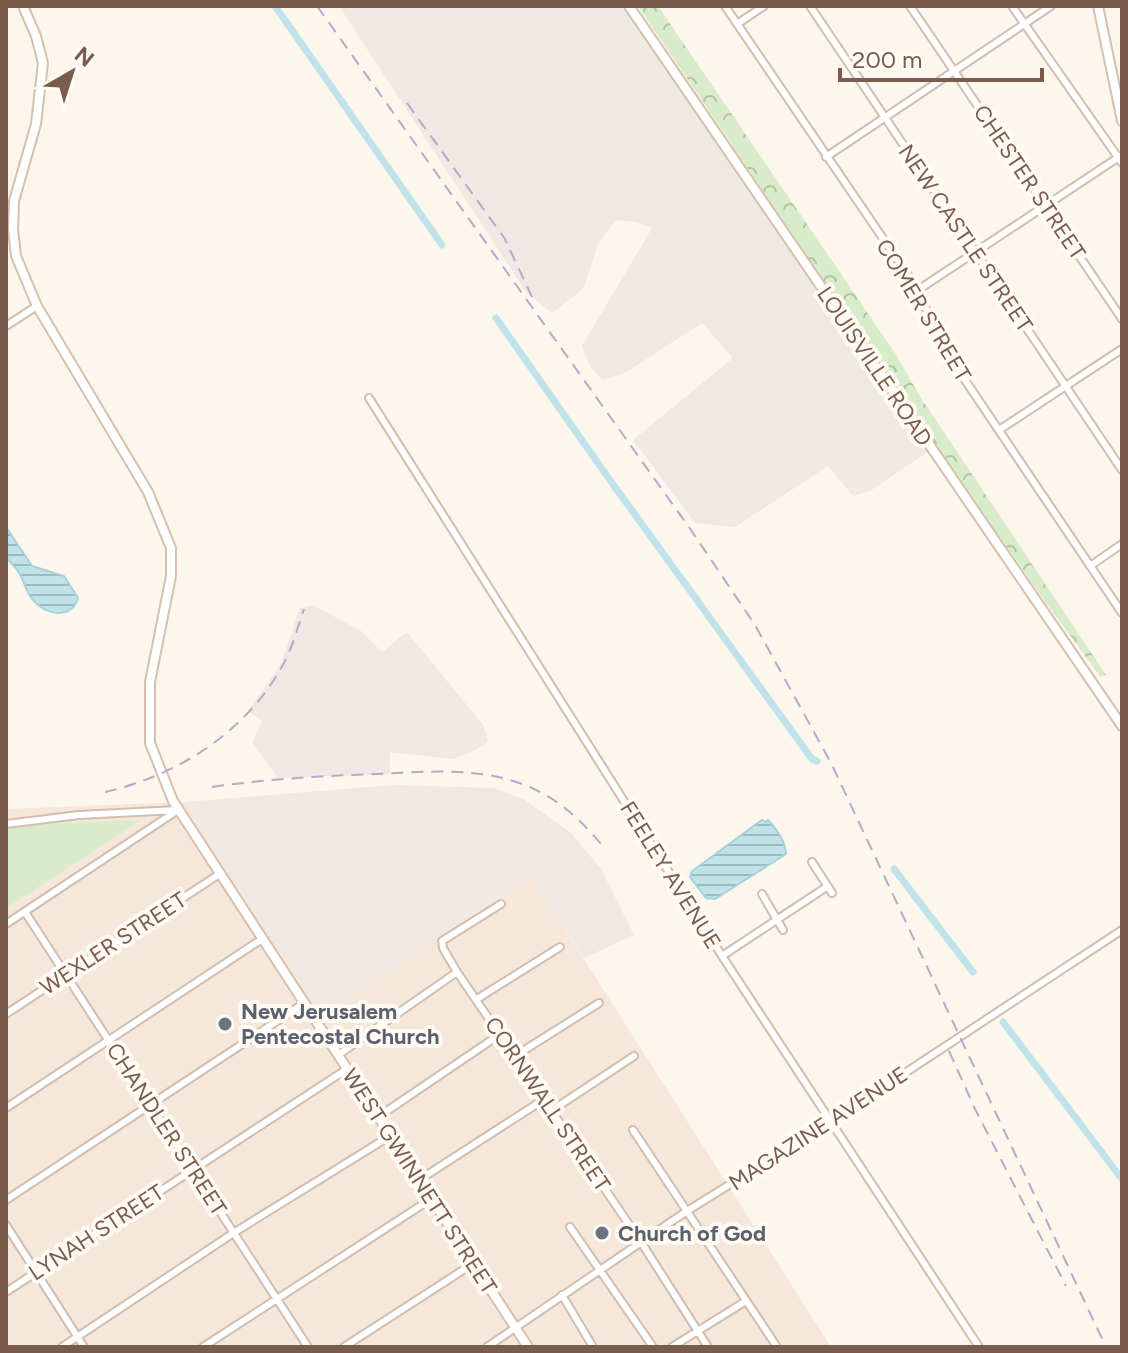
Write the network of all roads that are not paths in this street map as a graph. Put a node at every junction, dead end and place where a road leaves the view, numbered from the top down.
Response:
1 (23, 6) edge
2 (629, 6) edge
3 (725, 6) edge
4 (764, 6) edge
5 (810, 6) edge
6 (910, 6) edge
7 (1012, 6) edge
8 (1051, 6) edge
9 (1098, 6) edge
10 (737, 24) junction
11 (1024, 24) junction
12 (955, 71) junction
13 (1122, 72) edge
14 (1112, 77) junction
15 (885, 118) junction
16 (1122, 121) edge
17 (826, 157) junction
18 (1121, 159) edge
19 (1046, 205) junction
20 (976, 252) junction
21 (918, 290) junction
22 (37, 306) junction
23 (1122, 319) edge
24 (6, 326) edge
25 (1122, 349) edge
26 (1065, 386) junction
27 (369, 398) dead end
28 (999, 430) junction
29 (1122, 470) edge
30 (1122, 544) edge
31 (1090, 566) junction
32 (1122, 613) edge
33 (1122, 726) edge
34 (178, 810) junction
35 (7, 823) edge
36 (812, 862) dead end
37 (221, 873) junction
38 (828, 886) junction
39 (832, 893) dead end
40 (762, 894) dead end
41 (501, 904) dead end
42 (25, 912) junction
43 (777, 919) junction
44 (6, 924) edge
45 (783, 930) dead end
46 (1122, 930) edge
47 (262, 939) junction
48 (560, 947) dead end
49 (722, 956) junction
50 (457, 972) junction
51 (64, 975) junction
52 (477, 999) junction
53 (599, 1003) dead end
54 (303, 1004) junction
55 (6, 1014) edge
56 (499, 1035) junction
57 (110, 1040) junction
58 (338, 1055) junction
59 (515, 1056) junction
60 (634, 1056) dead end
61 (347, 1069) junction
62 (543, 1100) junction
63 (151, 1104) junction
64 (6, 1108) edge
65 (551, 1111) junction
66 (378, 1117) junction
67 (832, 1121) junction
68 (633, 1130) dead end
69 (390, 1136) junction
70 (193, 1169) junction
71 (419, 1180) junction
72 (431, 1199) junction
73 (6, 1200) edge
74 (687, 1211) junction
75 (6, 1225) edge
76 (570, 1227) dead end
77 (235, 1232) junction
78 (641, 1242) junction
79 (474, 1263) junction
80 (600, 1270) junction
81 (36, 1271) junction
82 (6, 1292) edge
83 (562, 1295) junction
84 (279, 1299) junction
85 (746, 1301) junction
86 (516, 1328) junction
87 (697, 1329) junction
88 (77, 1336) junction
89 (62, 1347) edge
90 (84, 1347) edge
91 (203, 1347) edge
92 (308, 1347) edge
93 (344, 1347) edge
94 (487, 1347) edge
95 (528, 1347) edge
96 (593, 1347) edge
97 (653, 1347) edge
98 (672, 1347) edge
99 (708, 1347) edge
100 (777, 1347) edge
101 (979, 1347) edge

1 - 22 main road, WEST GWINNETT STREET
2 - 33 main road, LOUISVILLE ROAD
3 - 10 street, COMER STREET
4 - 10 street
5 - 15 street, NEW CASTLE STREET
6 - 12 street, CHESTER STREET
7 - 11 street
8 - 11 street
9 - 14 main road
10 - 17 street, COMER STREET
11 - 12 street
11 - 18 street
12 - 15 street
12 - 19 street, CHESTER STREET
13 - 14 street
14 - 16 main road
15 - 17 street
15 - 20 street, NEW CASTLE STREET
17 - 21 street, COMER STREET
18 - 19 street
19 - 20 street
19 - 23 street, CHESTER STREET
20 - 21 street
20 - 26 street, NEW CASTLE STREET
21 - 28 street, COMER STREET
22 - 24 street
22 - 34 main road, WEST GWINNETT STREET
25 - 26 street
26 - 28 street
26 - 29 street, NEW CASTLE STREET
27 - 49 street, FEELEY AVENUE
28 - 31 street, COMER STREET
30 - 31 street
31 - 32 street, COMER STREET
34 - 35 street
34 - 37 main road, WEST GWINNETT STREET
34 - 42 street
36 - 38 street
37 - 47 main road, WEST GWINNETT STREET
37 - 51 street, WEXLER STREET
38 - 39 street
38 - 43 street
40 - 43 street
41 - 50 street, CORNWALL STREET
42 - 44 street
42 - 51 street, CHANDLER STREET
43 - 45 street
43 - 49 street
46 - 67 street, MAGAZINE AVENUE
47 - 54 main road, WEST GWINNETT STREET
47 - 57 street
48 - 52 street
49 - 67 street, FEELEY AVENUE
50 - 52 street, CORNWALL STREET
50 - 58 street
51 - 55 street, WEXLER STREET
51 - 57 street, CHANDLER STREET
52 - 56 street, CORNWALL STREET
53 - 59 street
54 - 58 main road, WEST GWINNETT STREET
54 - 63 street
56 - 59 street, CORNWALL STREET
56 - 66 street
57 - 63 street, CHANDLER STREET
57 - 64 street
58 - 61 main road, WEST GWINNETT STREET
59 - 62 street, CORNWALL STREET
60 - 65 street
61 - 66 main road, WEST GWINNETT STREET
61 - 70 street, LYNAH STREET
62 - 65 street, CORNWALL STREET
62 - 71 street
63 - 70 street, CHANDLER STREET
63 - 73 street
65 - 78 street, CORNWALL STREET
66 - 69 main road, WEST GWINNETT STREET
67 - 74 street, MAGAZINE AVENUE
67 - 101 street, FEELEY AVENUE
68 - 74 street
69 - 71 main road, WEST GWINNETT STREET
69 - 77 street
70 - 77 street, CHANDLER STREET
70 - 81 street, LYNAH STREET
71 - 72 main road, WEST GWINNETT STREET
72 - 79 main road, WEST GWINNETT STREET
72 - 84 street
74 - 78 street, MAGAZINE AVENUE
74 - 85 street
75 - 81 street
76 - 80 street
77 - 84 street, CHANDLER STREET
77 - 88 street
78 - 80 street, MAGAZINE AVENUE
78 - 87 street, CORNWALL STREET
79 - 86 main road, WEST GWINNETT STREET
79 - 93 street
80 - 83 street, MAGAZINE AVENUE
80 - 97 street
81 - 82 street, LYNAH STREET
81 - 88 street
83 - 86 street, MAGAZINE AVENUE
83 - 96 street
84 - 91 street
84 - 92 street, CHANDLER STREET
85 - 87 street
85 - 100 street
86 - 94 street, MAGAZINE AVENUE
86 - 95 main road, WEST GWINNETT STREET
87 - 98 street
87 - 99 street, CORNWALL STREET
88 - 89 street
88 - 90 street

